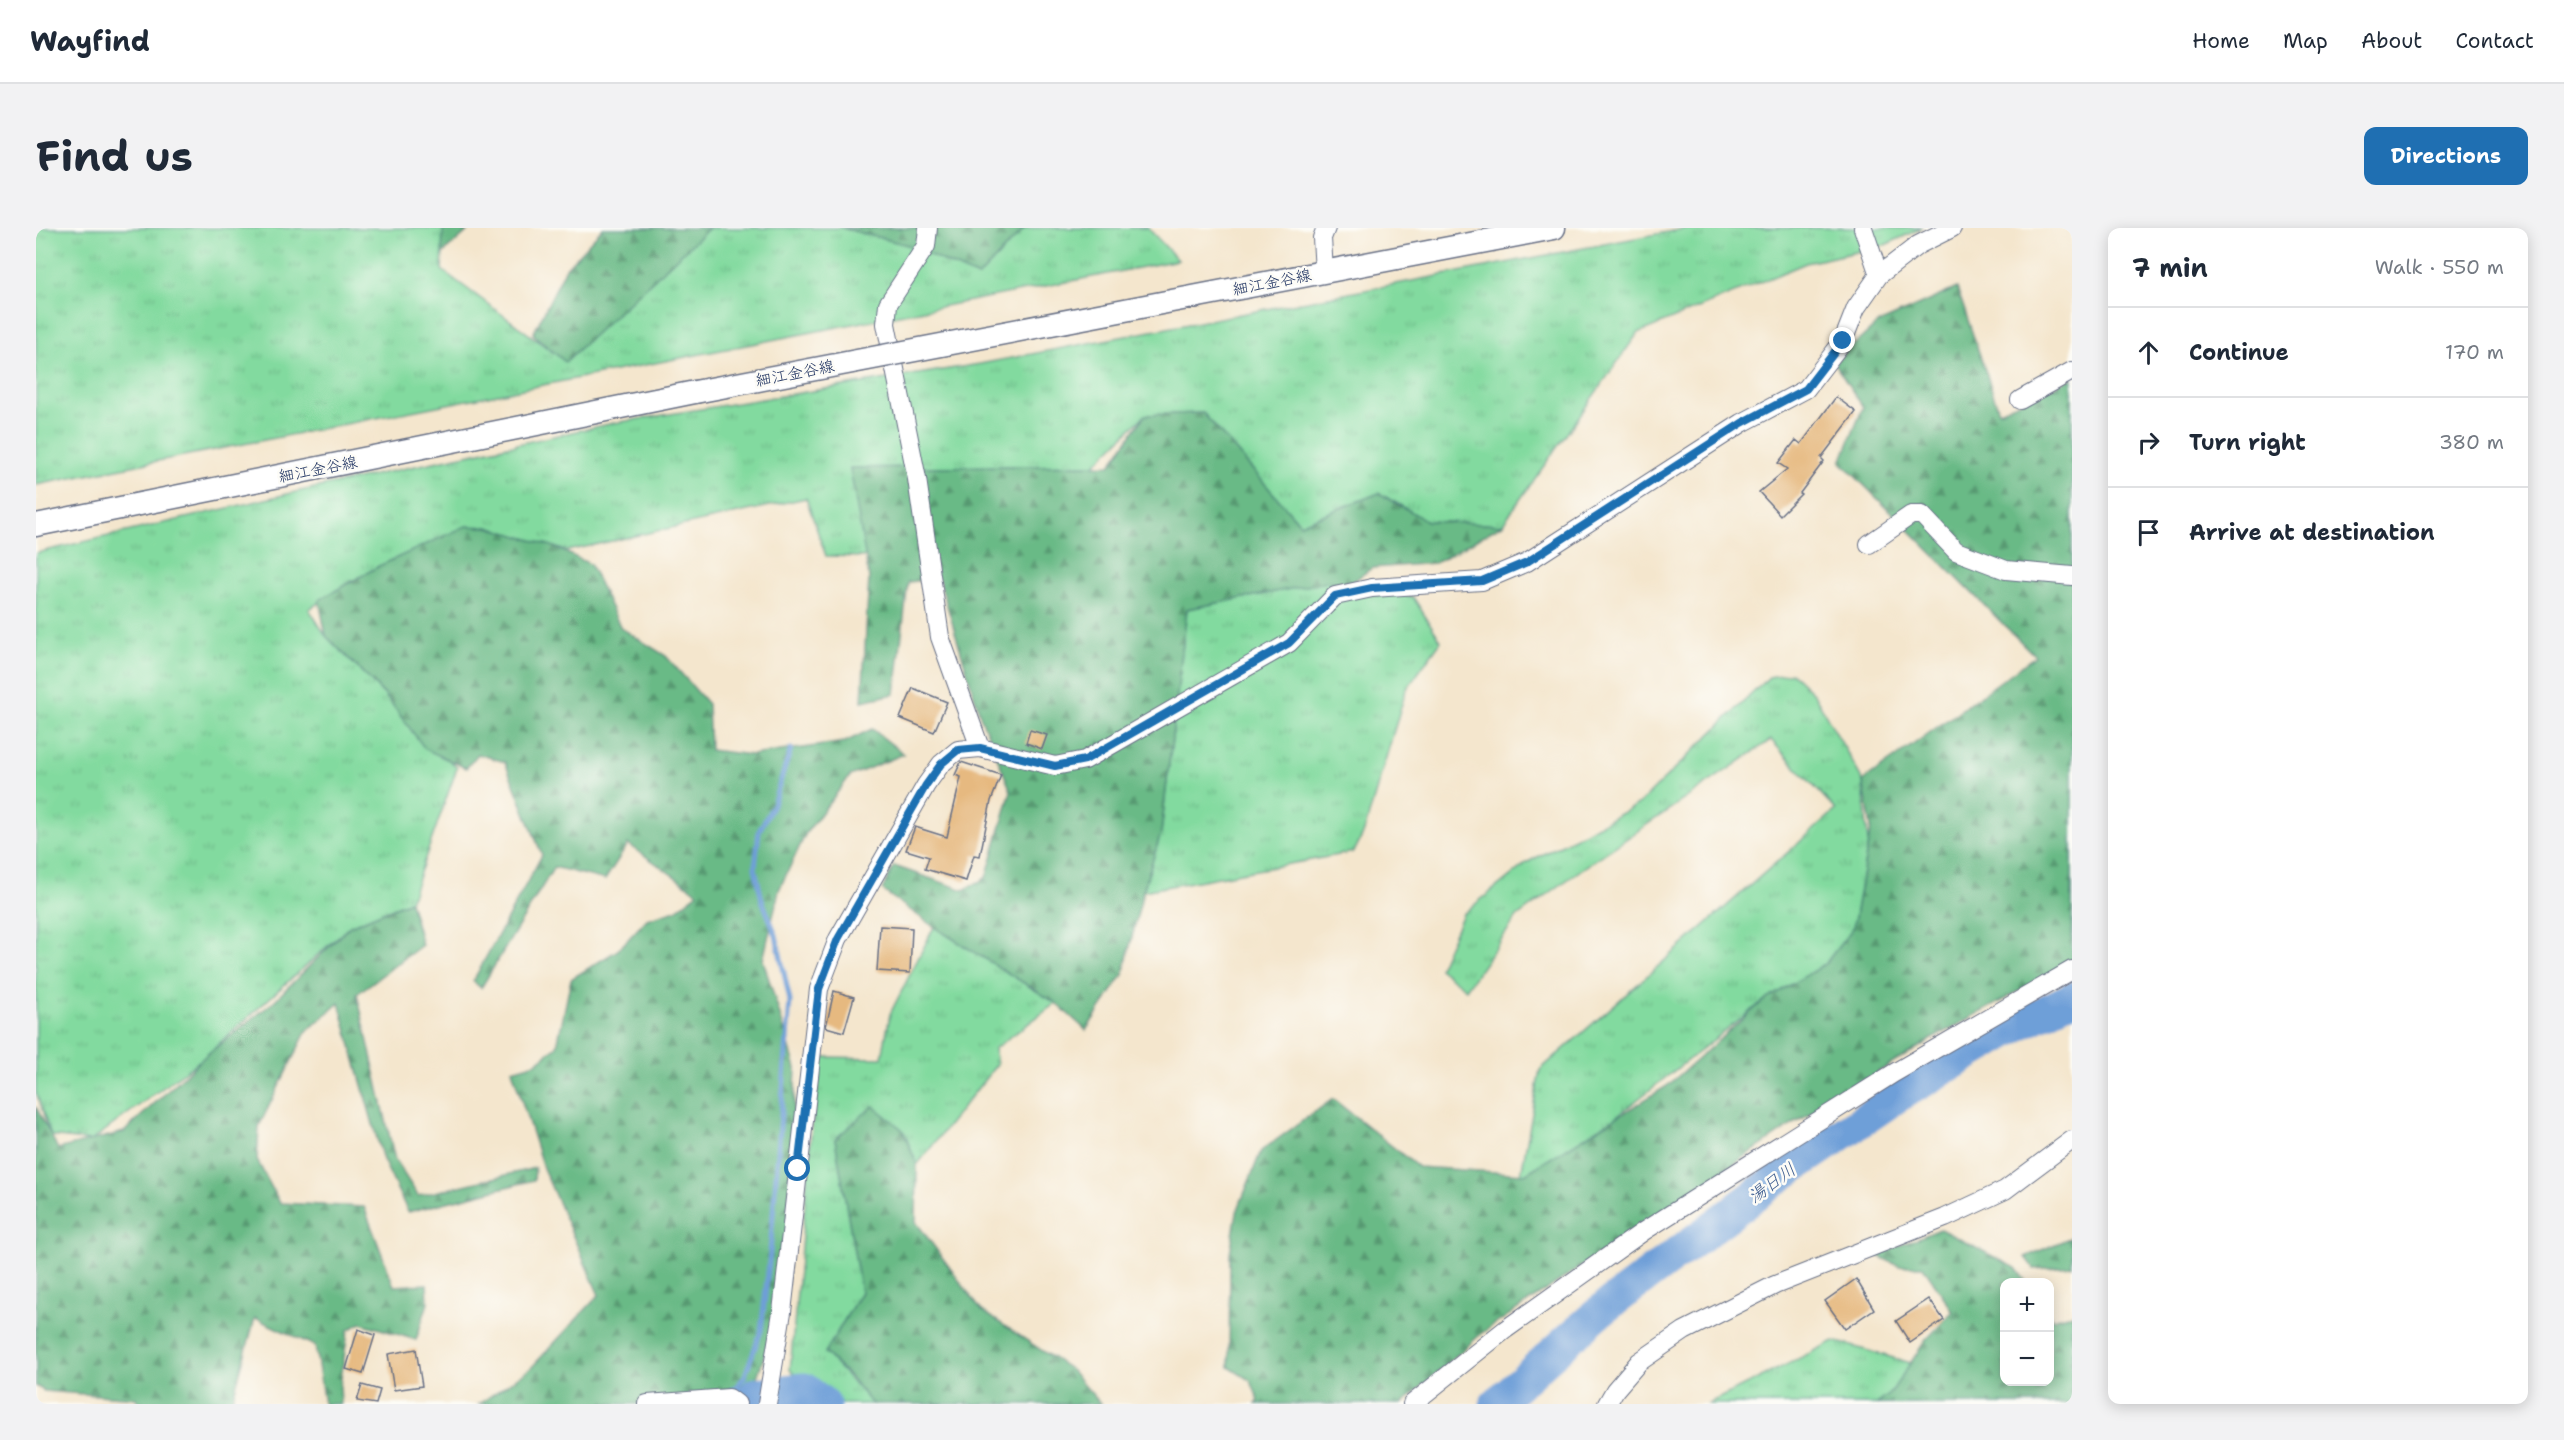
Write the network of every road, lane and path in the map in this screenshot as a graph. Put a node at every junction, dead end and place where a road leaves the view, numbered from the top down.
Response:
1 (928, 228) edge
2 (1326, 228) edge
3 (1554, 228) edge
4 (1863, 228) edge
5 (1952, 228) edge
6 (1324, 272) junction
7 (1879, 275) junction
8 (2072, 371) edge
9 (2020, 400) dead end
10 (36, 525) edge
11 (1869, 544) dead end
12 (2072, 576) edge
13 (980, 748) junction
14 (2072, 970) edge
15 (2072, 1140) edge
16 (647, 1404) edge
17 (737, 1404) edge
18 (767, 1404) edge
19 (1412, 1404) edge
20 (1607, 1404) edge

1 - 13 street
2 - 6 street
3 - 6 main road, 細江金谷線
4 - 7 street
5 - 7 street
6 - 10 main road, 細江金谷線, bridge
7 - 13 street
8 - 9 street
11 - 12 street
13 - 18 street
14 - 19 street
15 - 20 street
16 - 17 street

